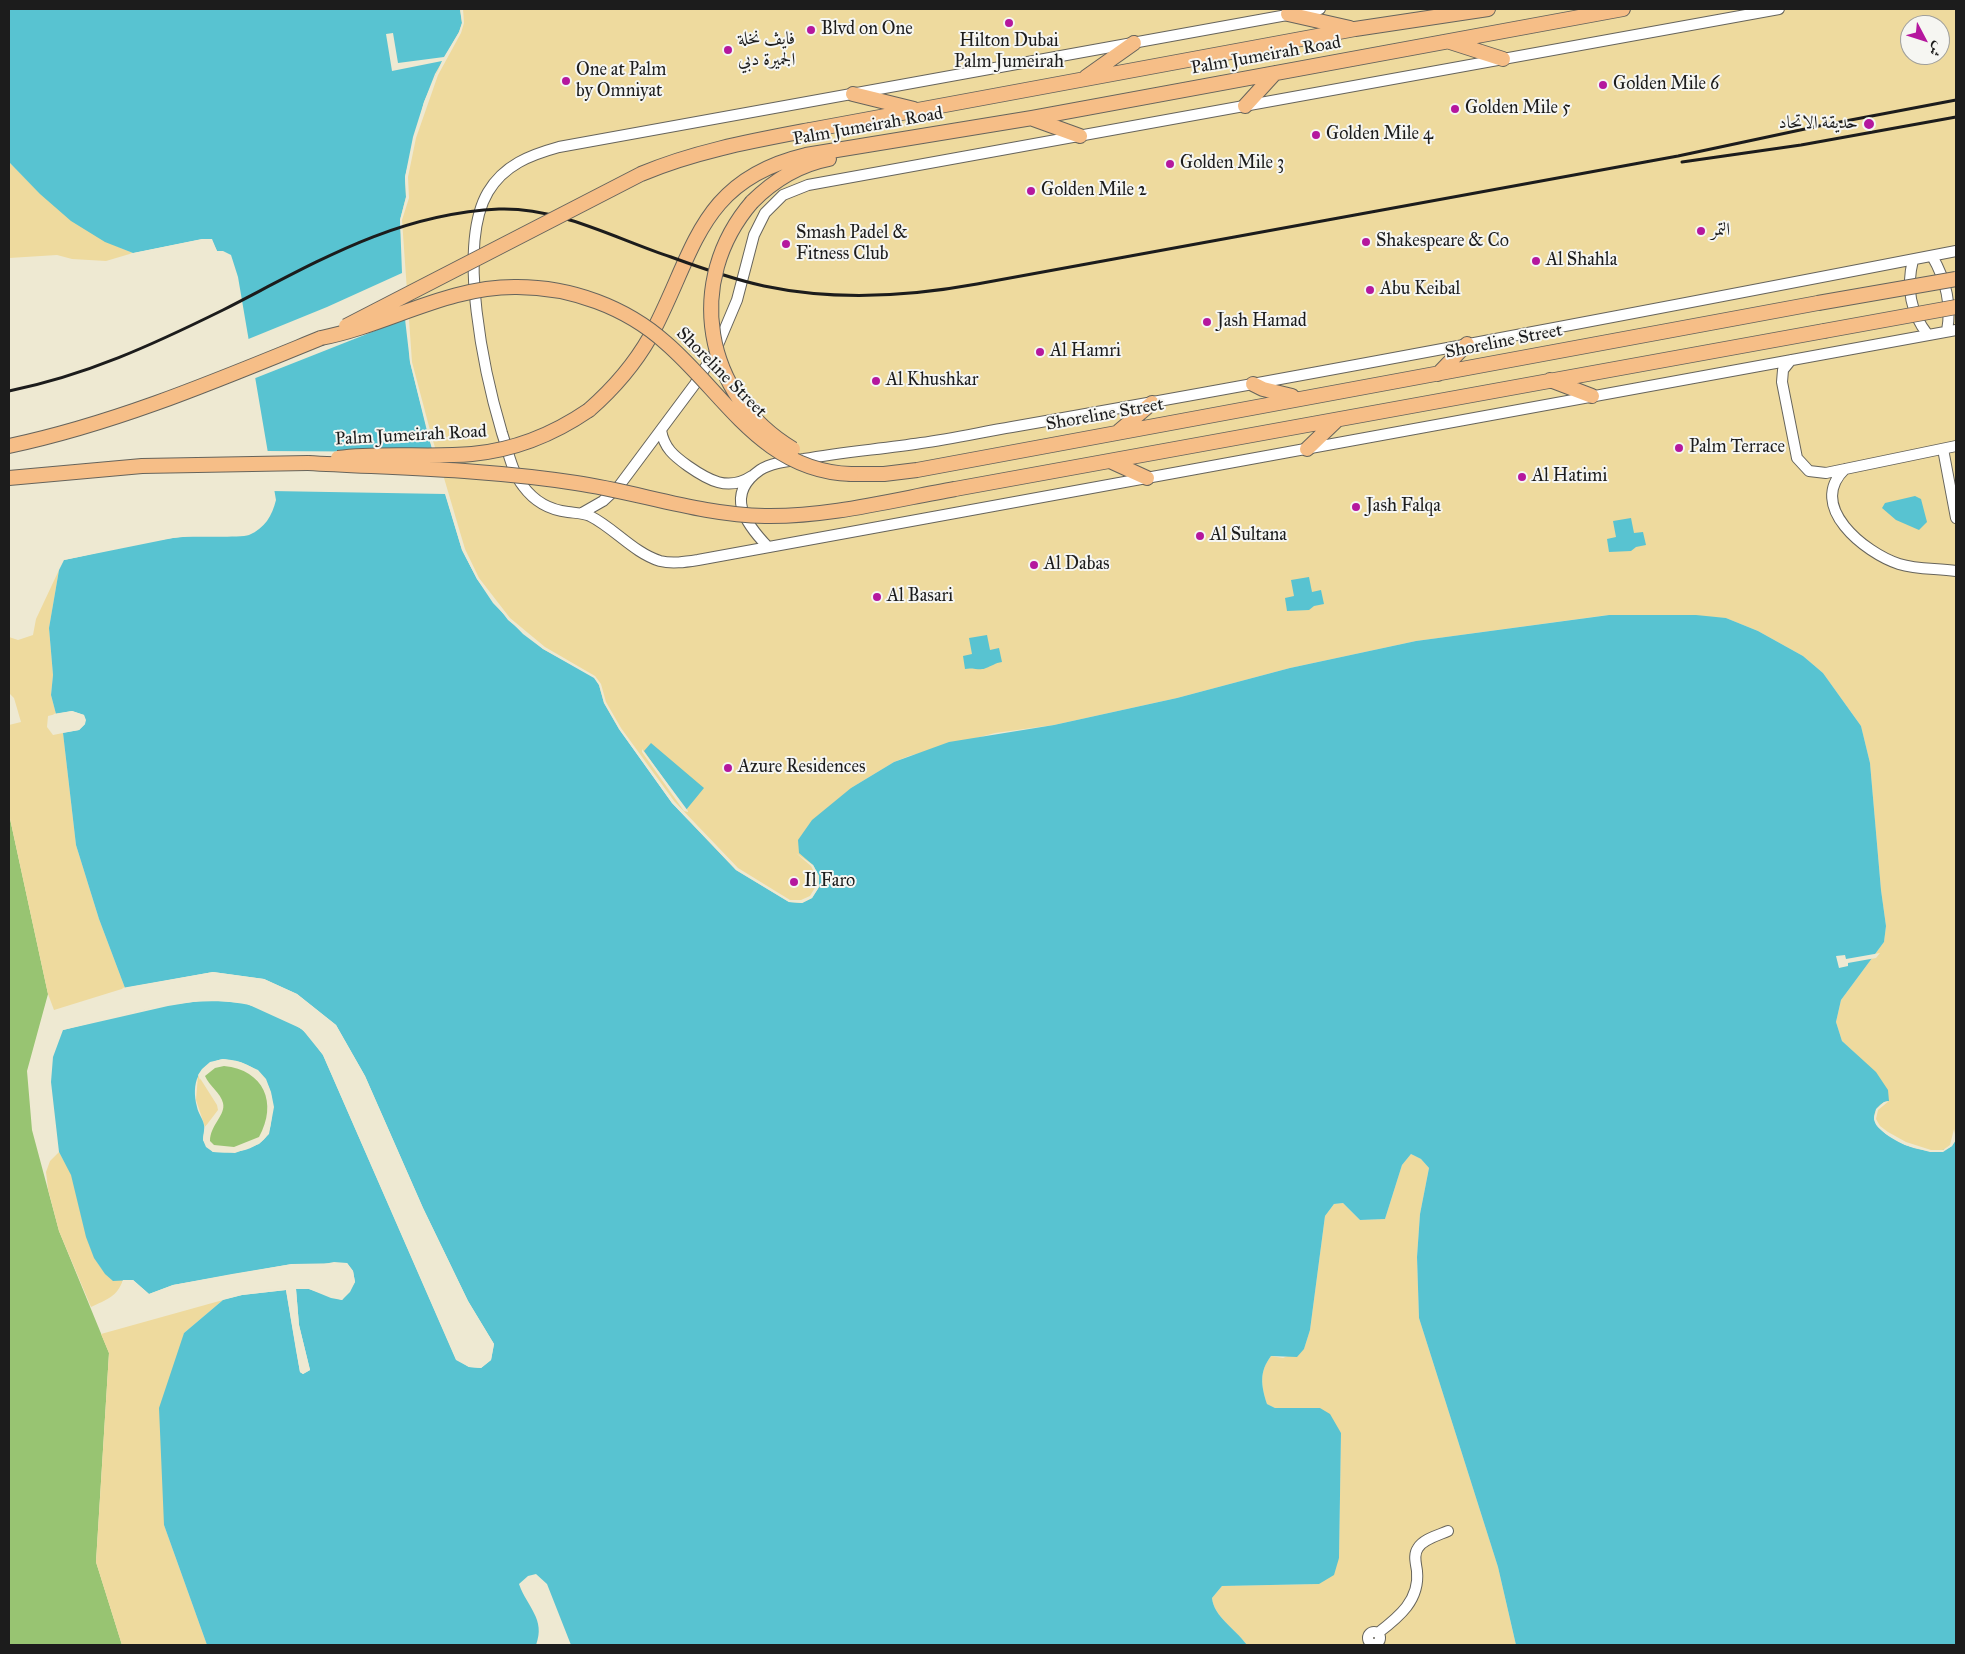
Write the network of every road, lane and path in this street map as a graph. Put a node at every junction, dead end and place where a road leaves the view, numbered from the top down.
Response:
1 (1320, 9) edge
2 (1488, 9) edge
3 (1623, 9) edge
4 (1779, 9) edge
5 (1288, 14) junction
6 (1355, 29) junction
7 (1447, 41) junction
8 (1134, 43) junction
9 (1503, 59) junction
10 (1275, 73) junction
11 (1080, 81) junction
12 (854, 94) junction
13 (1245, 106) junction
14 (919, 110) junction
15 (1032, 118) junction
16 (1080, 136) junction
17 (886, 142) junction
18 (1956, 251) edge
19 (1932, 256) junction
20 (1913, 260) junction
21 (1956, 279) edge
22 (1956, 307) edge
23 (1951, 331) edge
24 (1928, 335) junction
25 (321, 338) junction
26 (1467, 344) junction
27 (1791, 360) junction
28 (1438, 374) junction
29 (1550, 380) junction
30 (1253, 384) junction
31 (1592, 396) junction
32 (1298, 398) junction
33 (1152, 402) junction
34 (1337, 420) junction
35 (661, 430) junction
36 (1119, 431) junction
37 (9, 446) edge
38 (1956, 446) edge
39 (1307, 449) junction
40 (1942, 449) junction
41 (1112, 462) junction
42 (308, 463) junction
43 (1845, 469) junction
44 (755, 474) junction
45 (851, 474) junction
46 (36, 476) junction
47 (9, 478) edge
48 (1147, 478) junction
49 (9, 486) edge
50 (582, 514) junction
51 (1956, 518) edge
52 (768, 546) junction
53 (1956, 568) edge
54 (1448, 1531) dead end
55 (1366, 1644) edge

1 - 5 street
2 - 6 main road, Palm Jumeirah Road
3 - 7 main road, Palm Jumeirah Road
4 - 9 street
5 - 6 main road
5 - 8 street
6 - 11 main road, Palm Jumeirah Road
7 - 9 main road
7 - 10 main road, Palm Jumeirah Road
8 - 11 main road
8 - 12 street
9 - 13 street
10 - 13 main road
10 - 15 main road, Palm Jumeirah Road
11 - 14 main road, Palm Jumeirah Road
12 - 14 main road
12 - 50 street
13 - 16 street
14 - 25 main road, Palm Jumeirah Road, bridge
15 - 16 main road
15 - 17 main road, Palm Jumeirah Road
16 - 35 street
17 - 42 main road, Palm Jumeirah Road, bridge
17 - 45 main road, bridge
18 - 19 street
19 - 20 street
19 - 23 street
20 - 24 street
20 - 26 street
21 - 28 main road, Shoreline Street, bridge
22 - 29 main road, bridge
23 - 24 street
24 - 27 street
25 - 37 main road, Palm Jumeirah Road
25 - 45 main road, Shoreline Street, bridge
26 - 28 main road
26 - 30 street
27 - 31 street
27 - 43 street
28 - 32 main road, Shoreline Street
29 - 31 main road
29 - 34 main road
30 - 32 main road
30 - 33 street
31 - 39 street
32 - 36 main road, Shoreline Street
33 - 36 main road
33 - 44 street
34 - 39 main road
34 - 41 main road
35 - 44 street
35 - 50 street
36 - 45 main road, Shoreline Street
38 - 40 street
39 - 48 street
40 - 43 street
40 - 51 street
41 - 42 main road, bridge
41 - 48 main road
42 - 46 main road, Palm Jumeirah Road
43 - 53 street
44 - 52 street
46 - 47 main road, Palm Jumeirah Road
46 - 49 main road
48 - 52 street
50 - 52 street
54 - 55 street

